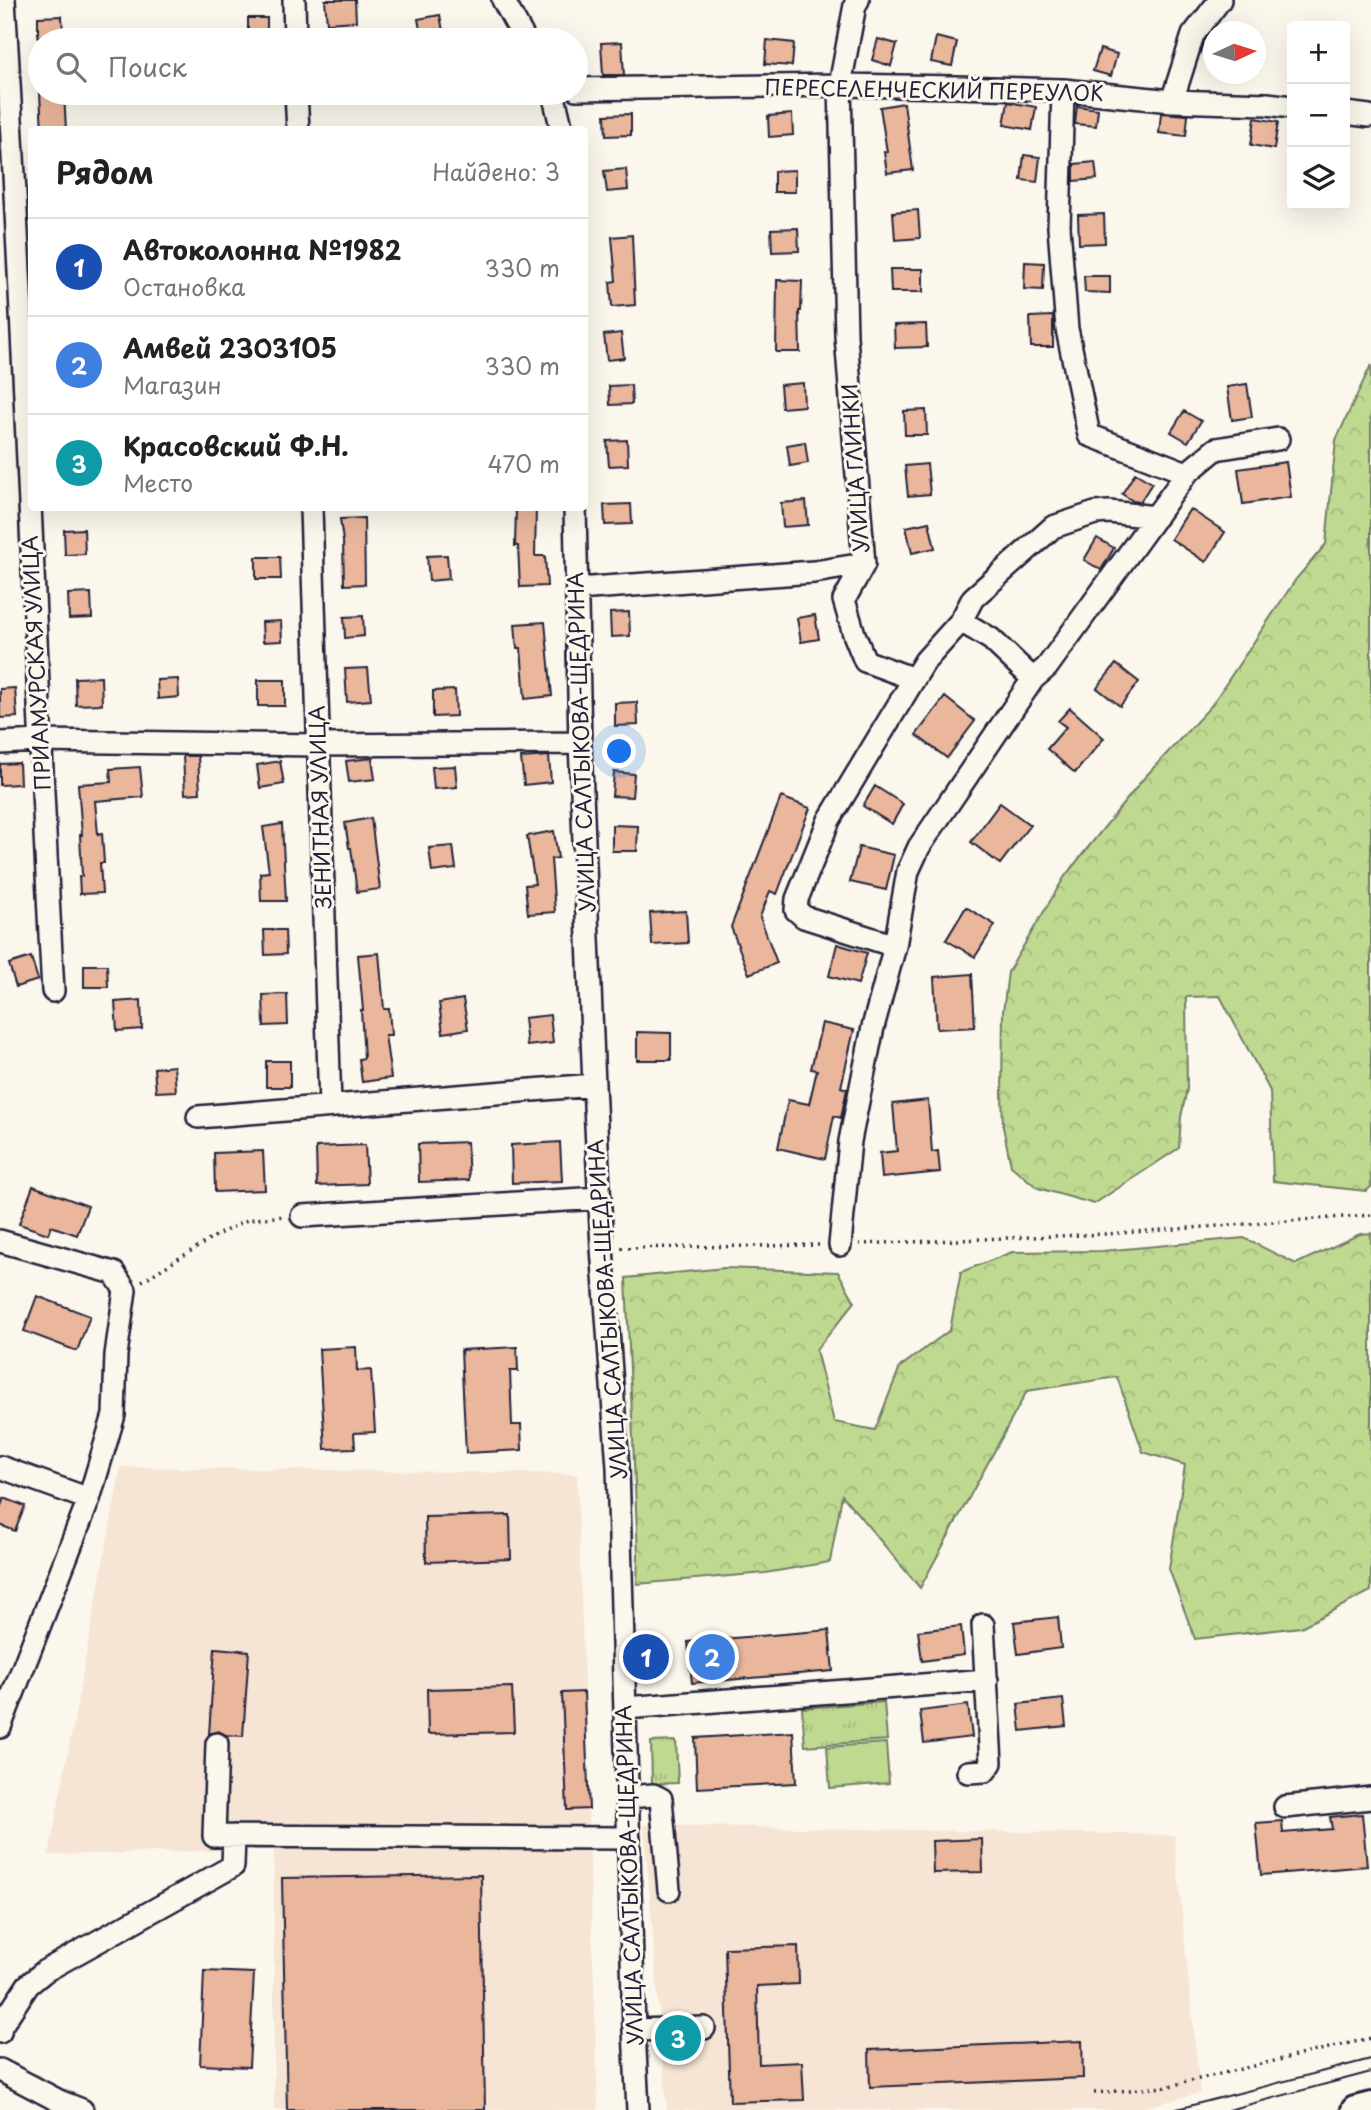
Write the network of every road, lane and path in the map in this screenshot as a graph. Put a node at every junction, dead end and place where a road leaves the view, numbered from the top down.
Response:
1 (4, 0) edge
2 (294, 0) edge
3 (503, 0) edge
4 (858, 0) edge
5 (1220, 0) edge
6 (295, 28) edge
7 (518, 28) edge
8 (840, 85) junction
9 (588, 89) edge
10 (1063, 90) junction
11 (1172, 101) junction
12 (297, 105) edge
13 (556, 105) edge
14 (1287, 106) edge
15 (1350, 114) edge
16 (1369, 116) dead end
17 (6, 123) edge
18 (298, 126) edge
19 (561, 126) edge
20 (1279, 439) dead end
21 (1187, 473) junction
22 (310, 511) edge
23 (575, 511) edge
24 (1156, 517) junction
25 (864, 564) junction
26 (577, 589) junction
27 (961, 621) junction
28 (1033, 678) junction
29 (914, 680) junction
30 (40, 741) junction
31 (0, 743) edge
32 (580, 743) junction
33 (318, 745) junction
34 (895, 946) junction
35 (53, 991) dead end
36 (594, 1085) junction
37 (330, 1106) junction
38 (198, 1117) dead end
39 (600, 1198) junction
40 (1371, 1215) edge
41 (302, 1216) joint
42 (1106, 1234) dead end
43 (0, 1241) edge
44 (840, 1245) dead end
45 (130, 1288) junction
46 (0, 1467) edge
47 (89, 1499) junction
48 (983, 1625) dead end
49 (987, 1680) junction
50 (625, 1707) junction
51 (0, 1727) edge
52 (217, 1744) dead end
53 (968, 1772) dead end
54 (628, 1797) junction
55 (1371, 1798) edge
56 (1285, 1807) dead end
57 (234, 1836) junction
58 (629, 1838) junction
59 (669, 1890) dead end
60 (704, 2028) dead end
61 (634, 2030) junction
62 (0, 2032) edge
63 (1371, 2038) edge
64 (0, 2070) edge
65 (1094, 2093) dead end
66 (1371, 2107) edge
67 (82, 2110) edge
68 (638, 2110) edge
69 (1355, 2110) edge
70 (1366, 2110) edge

1 - 17 street, ПРИАМУРСКАЯ УЛИЦА
2 - 6 street
3 - 7 street
4 - 8 street, УЛИЦА ГЛИНКИ
5 - 11 street
8 - 9 street, ПЕРЕСЕЛЕНЧЕСКИЙ ПЕРЕУЛОК
8 - 10 street, ПЕРЕСЕЛЕНЧЕСКИЙ ПЕРЕУЛОК
8 - 25 street, УЛИЦА ГЛИНКИ
10 - 11 street, ПЕРЕСЕЛЕНЧЕСКИЙ ПЕРЕУЛОК
10 - 21 street
11 - 14 street, ПЕРЕСЕЛЕНЧЕСКИЙ ПЕРЕУЛОК
12 - 18 street
13 - 19 street
15 - 16 street
17 - 30 street, ПРИАМУРСКАЯ УЛИЦА
20 - 21 street
21 - 24 street
22 - 33 street, ЗЕНИТНАЯ УЛИЦА
23 - 26 street, УЛИЦА САЛТЫКОВА-ЩЕДРИНА
24 - 27 street
24 - 28 street
25 - 26 street, УЛИЦА ГЛИНКИ
25 - 29 street
26 - 32 street, УЛИЦА САЛТЫКОВА-ЩЕДРИНА
27 - 28 street
27 - 29 street
28 - 34 street
29 - 34 street
30 - 31 street
30 - 33 street
30 - 35 street, ПРИАМУРСКАЯ УЛИЦА
32 - 33 street
32 - 36 street, УЛИЦА САЛТЫКОВА-ЩЕДРИНА
33 - 37 street, ЗЕНИТНАЯ УЛИЦА
34 - 44 street
36 - 37 street
36 - 39 street, УЛИЦА САЛТЫКОВА-ЩЕДРИНА
37 - 38 street
39 - 41 street
39 - 50 street, УЛИЦА САЛТЫКОВА-ЩЕДРИНА
40 - 42 path
41 - 45 path
43 - 45 street
45 - 47 street
46 - 47 street
47 - 51 street
48 - 49 street
49 - 50 street
49 - 53 street
50 - 54 street, УЛИЦА САЛТЫКОВА-ЩЕДРИНА
52 - 57 street
54 - 58 street, УЛИЦА САЛТЫКОВА-ЩЕДРИНА
54 - 59 street
55 - 56 street
57 - 58 street
57 - 62 street
58 - 61 street, УЛИЦА САЛТЫКОВА-ЩЕДРИНА
60 - 61 street
61 - 68 street, УЛИЦА САЛТЫКОВА-ЩЕДРИНА
63 - 65 path
64 - 67 street
66 - 69 main road
66 - 70 street

